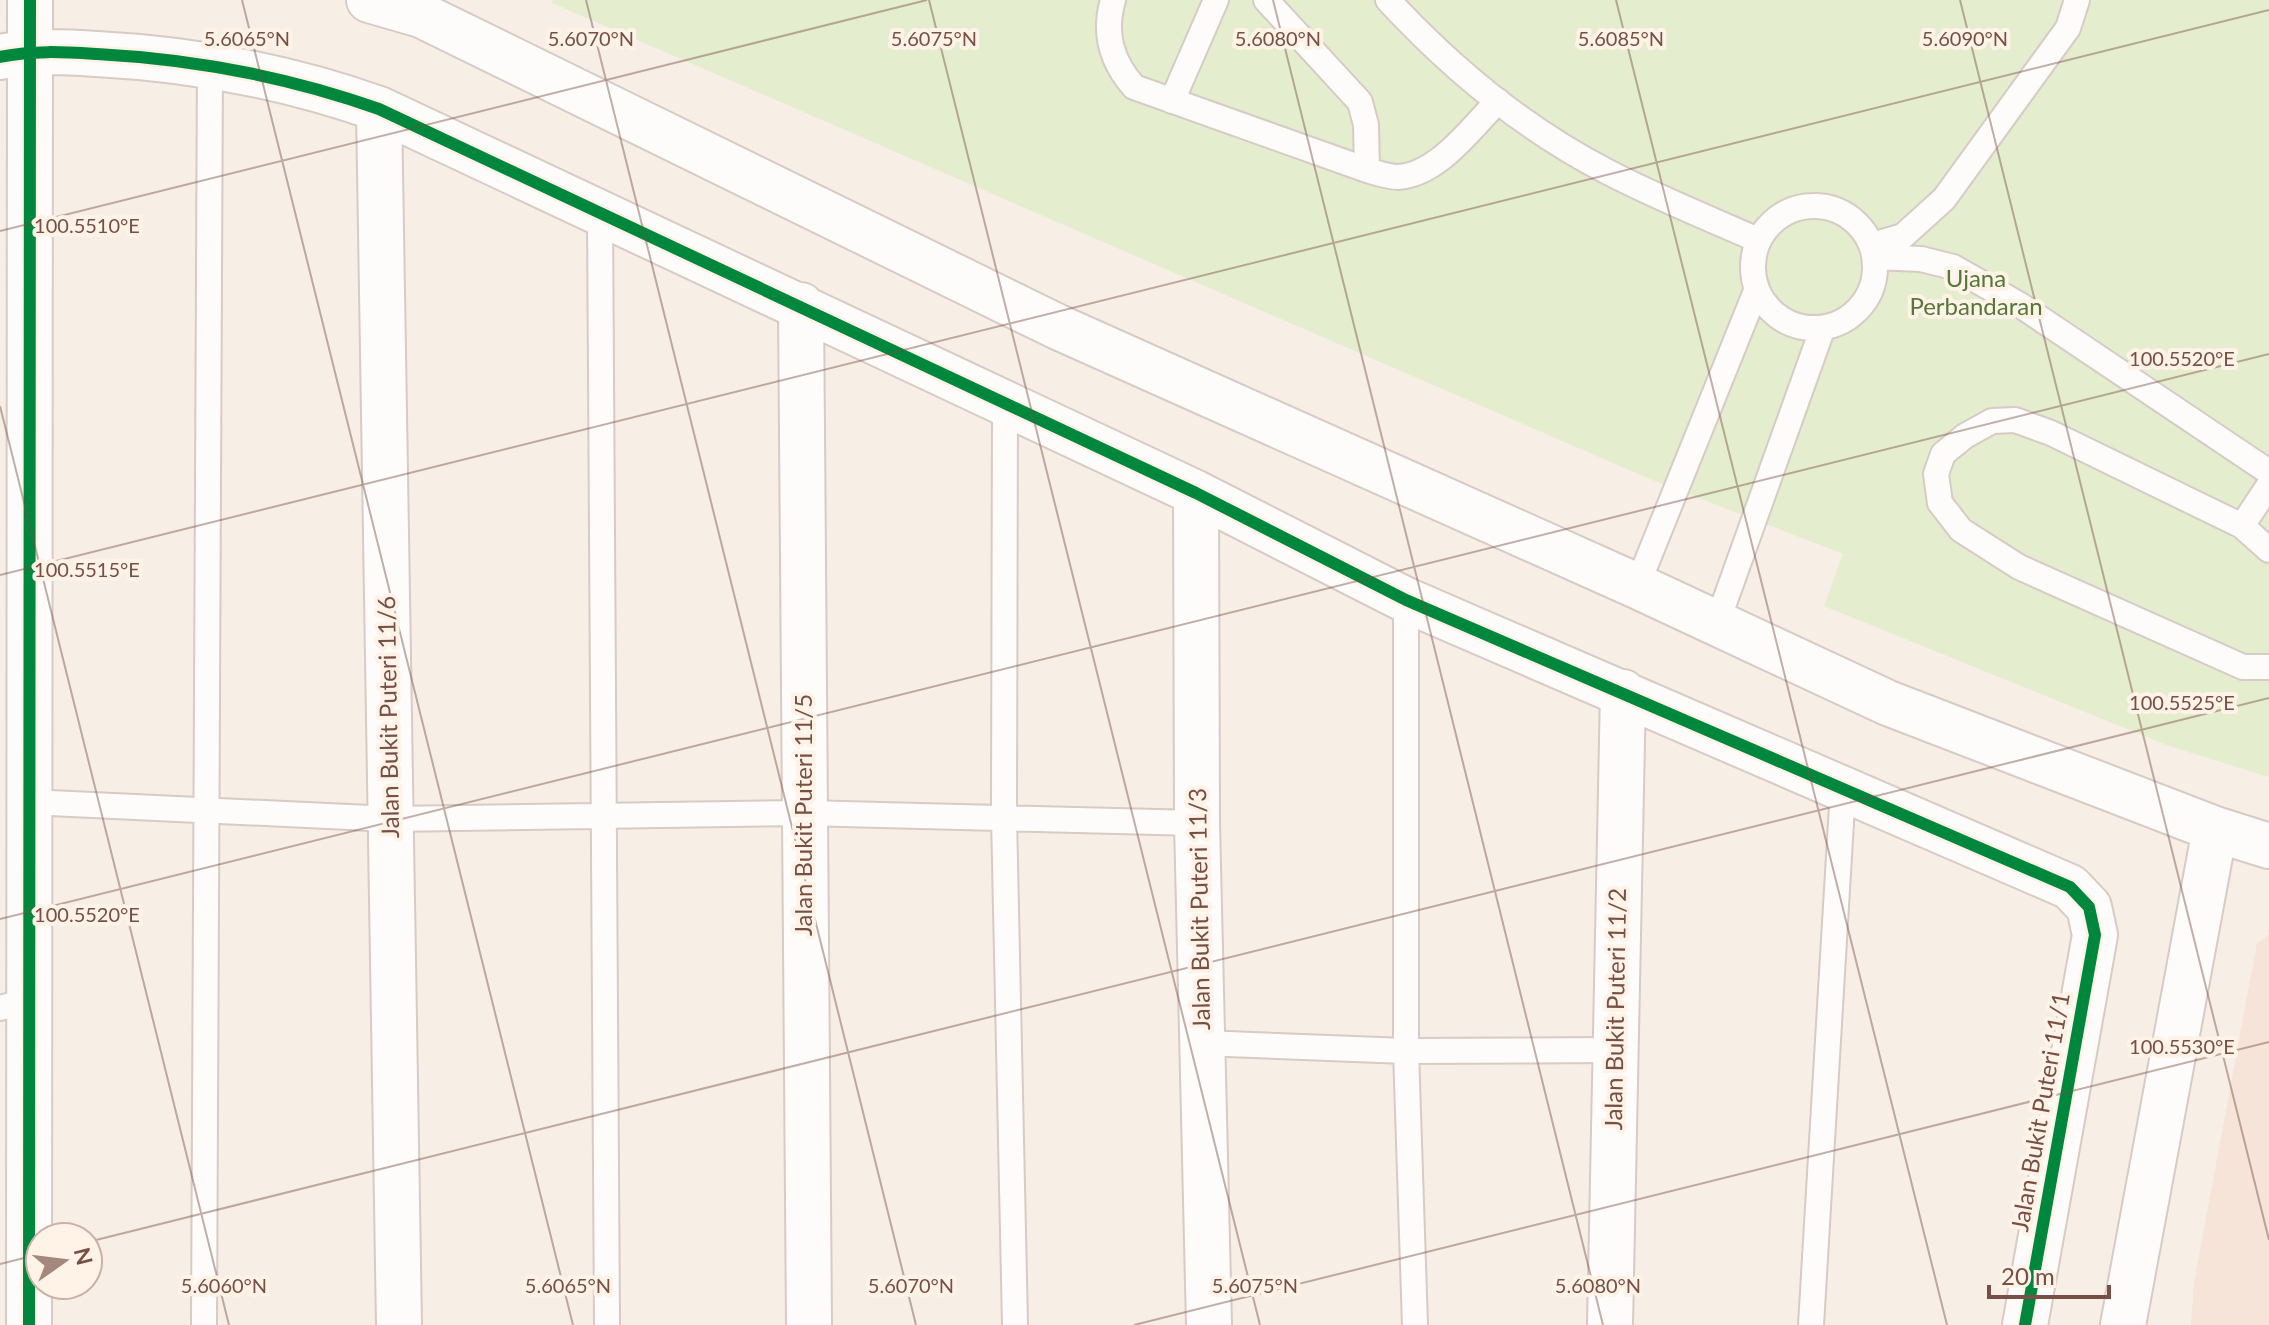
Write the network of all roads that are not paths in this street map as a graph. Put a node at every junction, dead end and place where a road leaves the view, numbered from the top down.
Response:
1 (30, 0) edge
2 (369, 0) edge
3 (1113, 0) edge
4 (1216, 0) edge
5 (1266, 0) edge
6 (1388, 0) edge
7 (2077, 0) edge
8 (15, 54) edge
9 (210, 65) junction
10 (1172, 101) junction
11 (1498, 101) junction
12 (379, 109) junction
13 (1367, 170) junction
14 (600, 216) junction
15 (1758, 240) junction
16 (1873, 251) junction
17 (1756, 291) junction
18 (801, 305) junction
19 (1822, 330) junction
20 (1005, 402) junction
21 (2269, 472) edge
22 (2269, 485) edge
23 (1196, 493) junction
24 (2242, 526) junction
25 (2269, 550) edge
26 (1637, 586) junction
27 (1406, 600) junction
28 (1717, 623) junction
29 (2269, 667) edge
30 (1623, 692) junction
31 (1843, 789) junction
32 (15, 806) edge
33 (207, 810) junction
34 (804, 813) junction
35 (1004, 816) junction
36 (603, 817) junction
37 (391, 819) junction
38 (1197, 823) junction
39 (2215, 829) junction
40 (2269, 846) edge
41 (15, 1004) edge
42 (1202, 1043) junction
43 (1616, 1050) junction
44 (1406, 1051) junction
45 (14, 1176) edge
46 (29, 1325) edge
47 (204, 1325) edge
48 (399, 1325) edge
49 (607, 1325) edge
50 (809, 1325) edge
51 (1015, 1325) edge
52 (1209, 1325) edge
53 (1415, 1325) edge
54 (1610, 1325) edge
55 (1811, 1325) edge
56 (2025, 1325) edge
57 (2123, 1325) edge

1 - 8 street
2 - 26 street
3 - 10 lane
4 - 10 lane
5 - 13 lane
6 - 11 lane
7 - 16 lane
8 - 9 street
8 - 32 street
9 - 12 street
9 - 33 lane
10 - 13 lane
11 - 13 lane
11 - 15 lane
12 - 14 street
12 - 37 street, Jalan Bukit Puteri 11/6
14 - 18 street
14 - 36 lane
15 - 16 lane
15 - 17 lane
16 - 19 lane
16 - 21 lane
17 - 19 lane
17 - 26 lane
18 - 20 street
18 - 34 street, Jalan Bukit Puteri 11/5
19 - 28 lane
20 - 23 street
20 - 35 lane
22 - 24 lane
23 - 27 street
23 - 38 street, Jalan Bukit Puteri 11/3
24 - 25 lane
24 - 29 lane
26 - 28 street
27 - 30 street
27 - 44 lane
28 - 39 street
30 - 31 street
30 - 43 street, Jalan Bukit Puteri 11/2
31 - 55 lane
31 - 56 street, Jalan Bukit Puteri 11/1
32 - 33 lane
32 - 41 street
33 - 37 lane
33 - 47 lane
34 - 35 lane
34 - 36 lane
34 - 50 street, Jalan Bukit Puteri 11/5
35 - 38 lane
35 - 51 lane
36 - 37 lane
36 - 49 lane
37 - 48 street, Jalan Bukit Puteri 11/6
38 - 42 street, Jalan Bukit Puteri 11/3
39 - 40 street
39 - 57 street
41 - 45 street
42 - 44 lane
42 - 52 street, Jalan Bukit Puteri 11/3
43 - 44 lane
43 - 54 street, Jalan Bukit Puteri 11/2
44 - 53 lane
45 - 46 street

